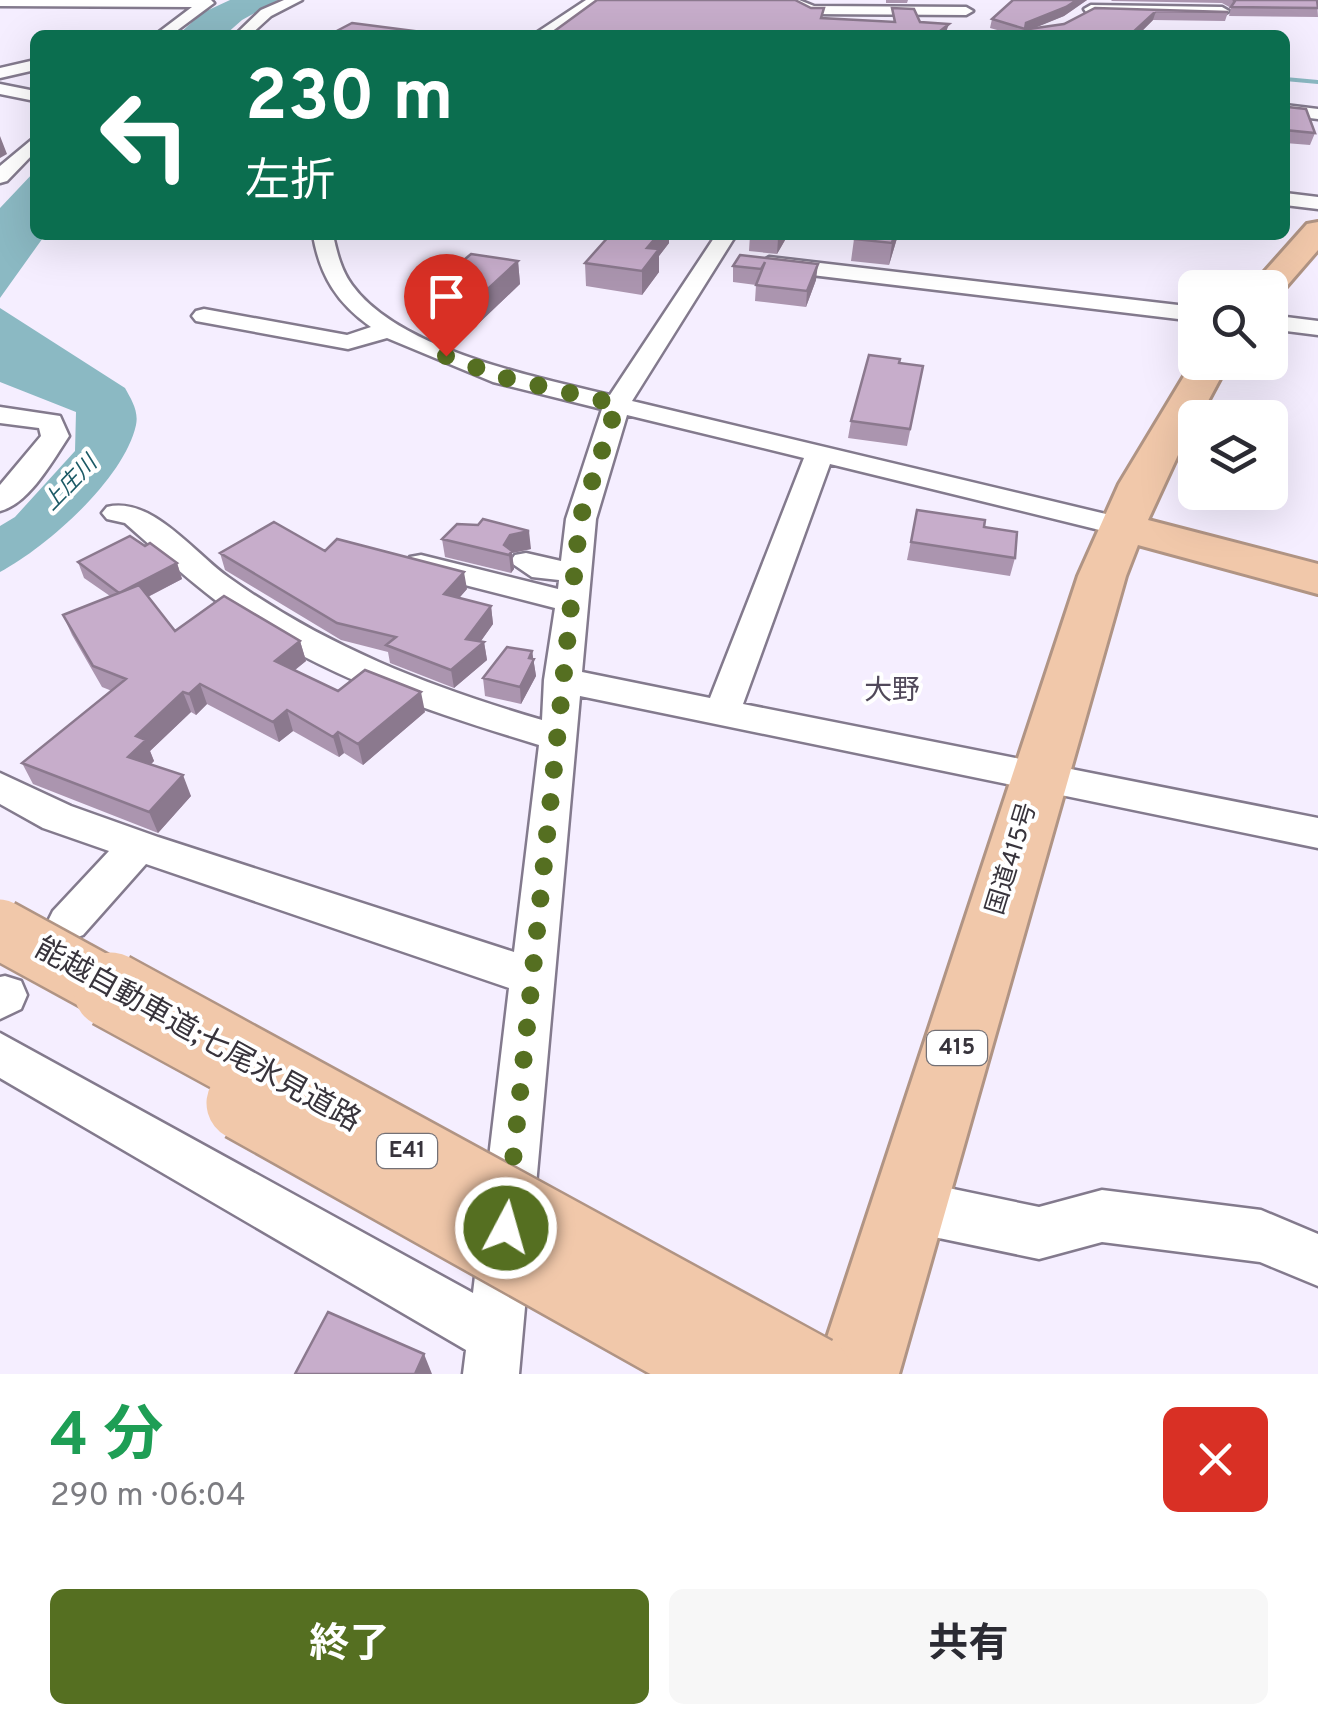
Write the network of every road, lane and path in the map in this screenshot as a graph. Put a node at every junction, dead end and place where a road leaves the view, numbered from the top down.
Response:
1 (295, 0) edge
2 (595, 0) edge
3 (788, 0) edge
4 (1208, 0) edge
5 (0, 2) edge
6 (1091, 9) edge
7 (966, 12) edge
8 (167, 30) edge
9 (247, 30) edge
10 (548, 30) edge
11 (30, 66) edge
12 (0, 75) edge
13 (30, 81) edge
14 (0, 90) edge
15 (30, 95) edge
16 (1290, 111) edge
17 (1318, 114) edge
18 (30, 147) edge
19 (0, 177) edge
20 (1290, 200) edge
21 (1318, 203) edge
22 (1318, 232) edge
23 (324, 240) edge
24 (719, 246) edge
25 (1283, 270) edge
26 (1178, 312) edge
27 (204, 316) dead end
28 (1288, 324) edge
29 (1318, 328) edge
30 (391, 329) junction
31 (1200, 380) edge
32 (617, 404) junction
33 (0, 415) edge
34 (820, 455) junction
35 (0, 502) edge
36 (117, 513) dead end
37 (1120, 526) junction
38 (388, 556) edge
39 (526, 562) dead end
40 (1318, 578) edge
41 (572, 587) junction
42 (561, 680) junction
43 (722, 713) junction
44 (555, 738) junction
45 (1037, 777) junction
46 (0, 787) edge
47 (1318, 833) edge
48 (138, 846) junction
49 (14, 962) edge
50 (531, 976) junction
51 (0, 1054) edge
52 (910, 1206) junction
53 (1318, 1260) edge
54 (493, 1355) edge
55 (727, 1374) edge
56 (814, 1374) edge
57 (858, 1374) edge

1 - 9 street
2 - 10 street
3 - 7 street
4 - 6 street
5 - 8 street
11 - 12 street
12 - 13 street
14 - 15 street
16 - 17 street
18 - 19 street
20 - 21 street
22 - 25 highway
23 - 30 street
24 - 26 street
24 - 32 street
27 - 30 street
28 - 29 street
30 - 32 street
31 - 37 highway, 国道415号 / 415
32 - 34 street
32 - 41 street
33 - 35 street
34 - 37 street
34 - 43 street
36 - 44 street
37 - 40 highway
37 - 45 highway, 国道415号 / 415
38 - 41 street
39 - 41 street
41 - 42 street
42 - 43 street
42 - 44 street
43 - 45 street
44 - 50 street
45 - 47 street
45 - 52 highway, 国道415号 / 415
46 - 48 street
48 - 49 street
48 - 50 street
49 - 55 highway, 能越自動車道;七尾氷見道路 / E41, bridge
49 - 56 highway, 能越自動車道;七尾氷見道路 / E41, bridge
50 - 54 street
51 - 54 street
52 - 53 street
52 - 57 highway, 国道415号 / 415

